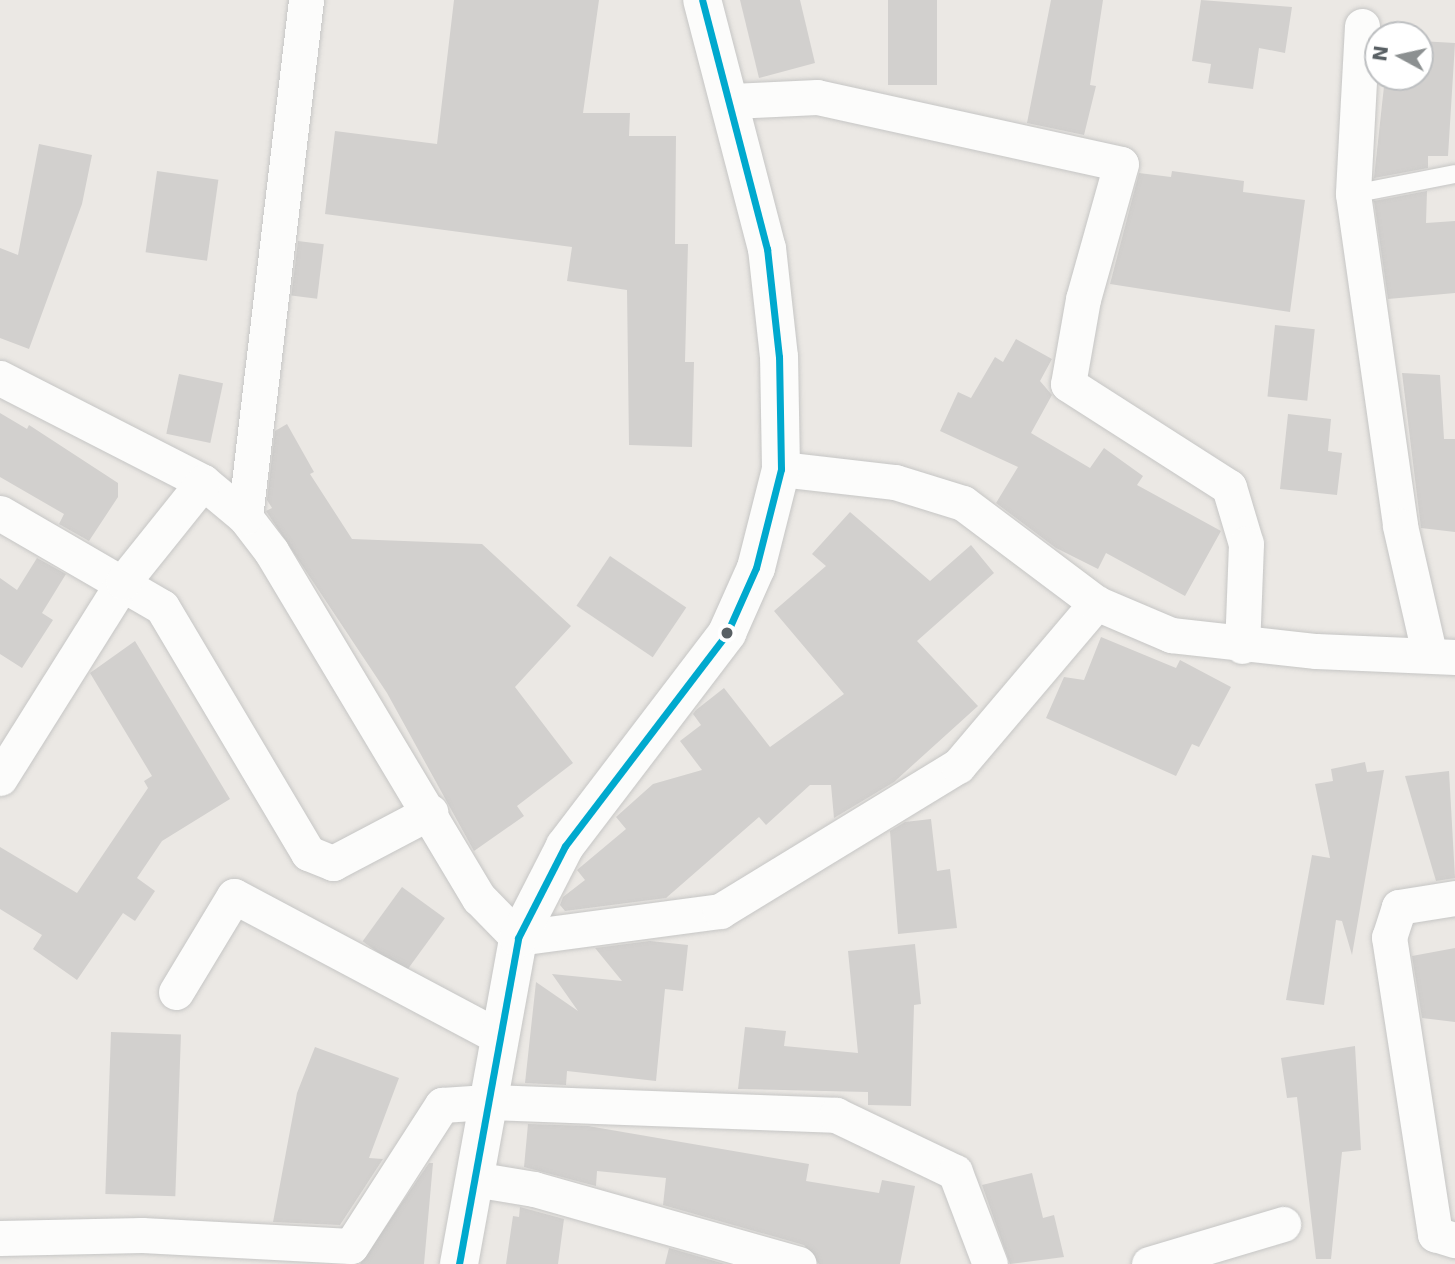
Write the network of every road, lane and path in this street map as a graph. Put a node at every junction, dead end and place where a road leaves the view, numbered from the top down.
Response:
1 (306, 0) edge
2 (702, 0) edge
3 (1362, 26) dead end
4 (732, 101) junction
5 (1455, 174) edge
6 (1353, 194) junction
7 (0, 378) edge
8 (781, 469) junction
9 (203, 482) junction
10 (0, 513) edge
11 (245, 517) junction
12 (122, 582) junction
13 (1096, 603) junction
14 (1242, 646) junction
15 (1442, 655) edge
16 (0, 778) edge
17 (430, 812) junction
18 (1455, 898) edge
19 (518, 938) junction
20 (176, 992) dead end
21 (499, 1037) junction
22 (487, 1102) junction
23 (474, 1180) junction
24 (1283, 1224) dead end
25 (1455, 1240) edge
26 (19, 1247) edge
27 (346, 1255) edge
28 (460, 1264) edge
29 (799, 1264) edge
30 (990, 1264) edge
31 (1149, 1264) edge

1 - 11 street
2 - 4 street
3 - 6 street
4 - 8 street
4 - 14 street
5 - 6 lane
6 - 15 street
7 - 9 street
8 - 13 street
8 - 19 street
9 - 11 street
9 - 12 street
10 - 12 street
11 - 17 street
12 - 16 street
12 - 17 street
13 - 14 street
13 - 19 street
14 - 15 street
17 - 19 street
18 - 25 street
19 - 21 street
20 - 21 street
21 - 22 street
22 - 23 street
22 - 27 street
22 - 30 street
23 - 28 street
23 - 29 street
24 - 31 street
26 - 27 street

